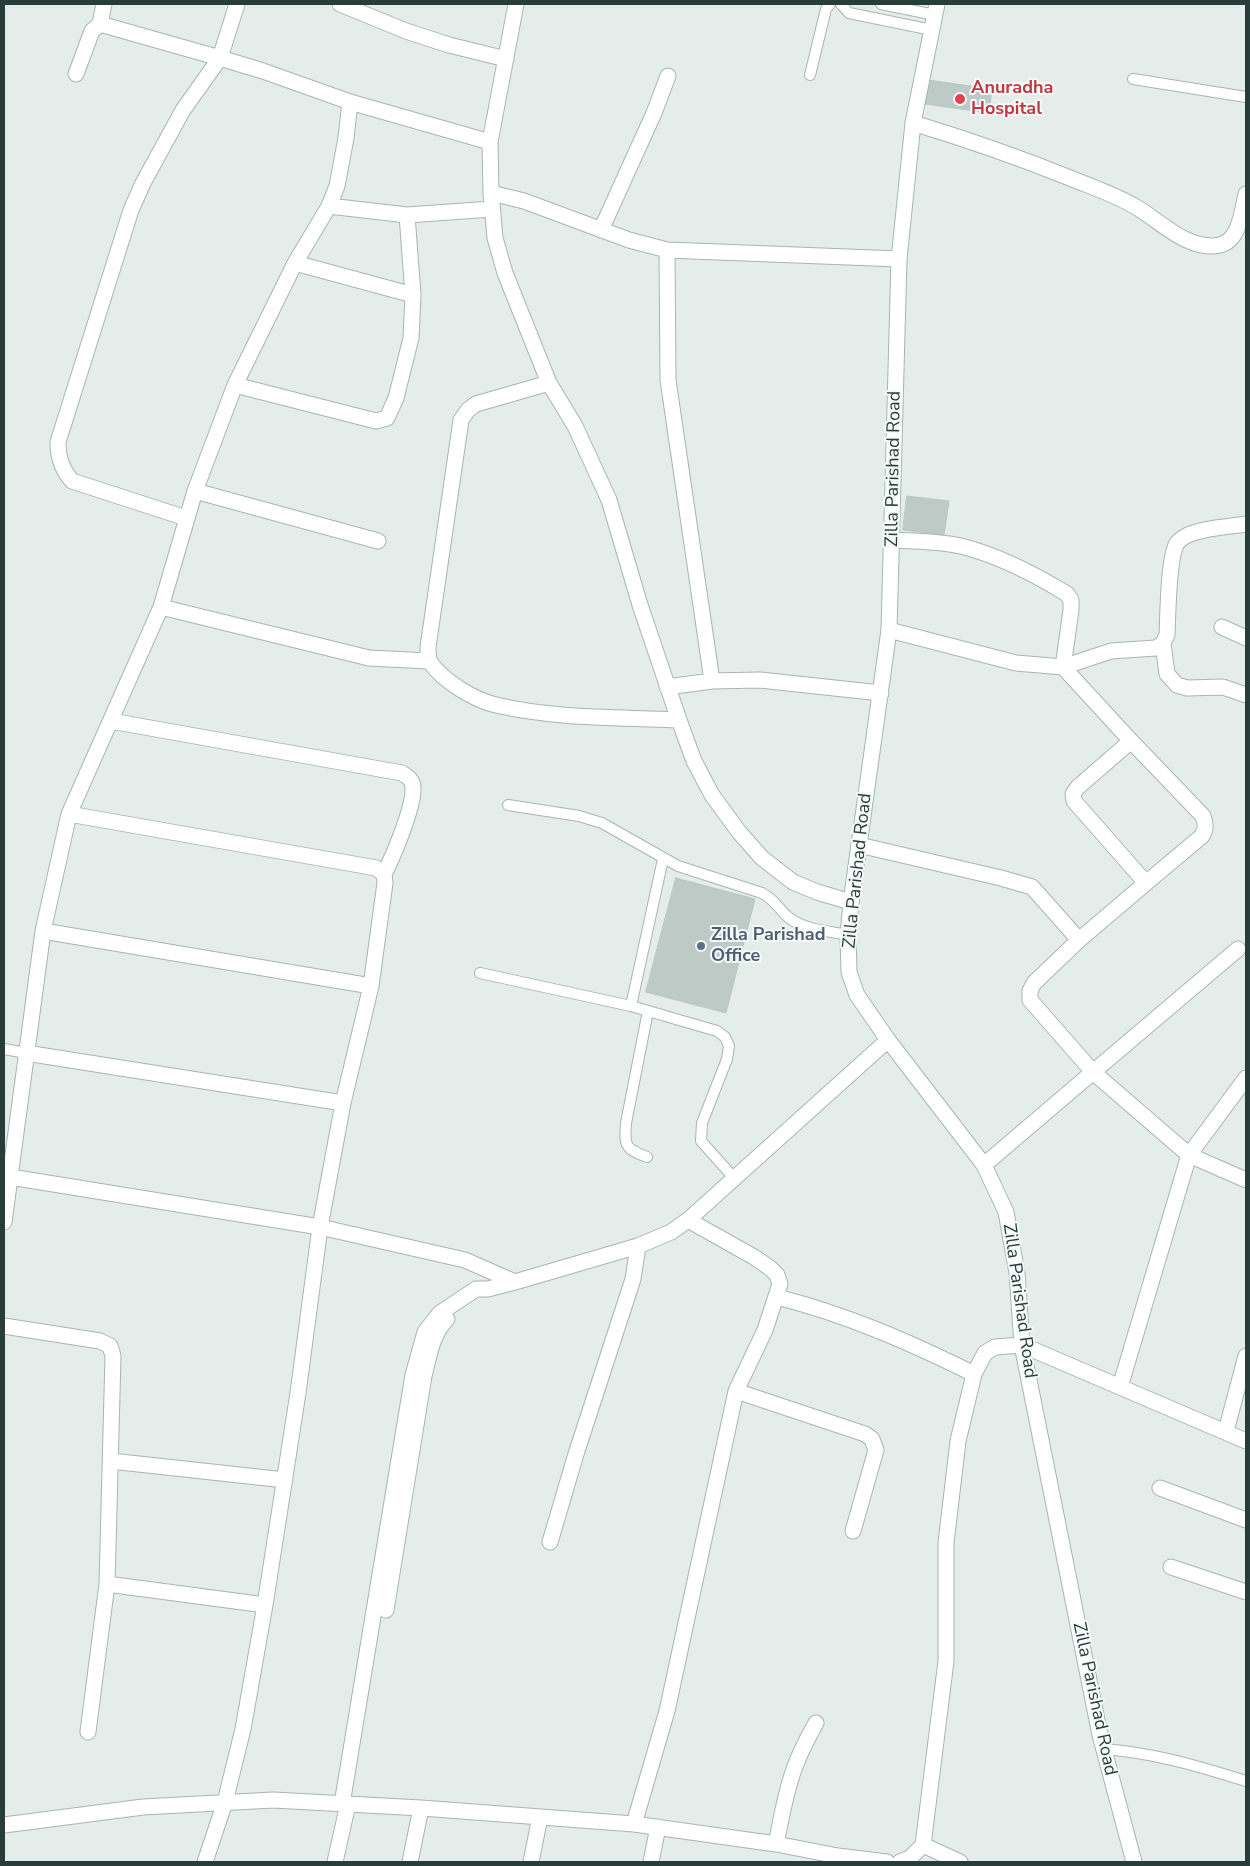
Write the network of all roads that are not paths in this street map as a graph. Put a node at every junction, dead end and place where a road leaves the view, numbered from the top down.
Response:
1 (104, 4) edge
2 (237, 4) edge
3 (340, 4) edge
4 (516, 4) edge
5 (830, 4) edge
6 (841, 4) edge
7 (881, 4) edge
8 (936, 9) edge
9 (100, 24) junction
10 (932, 30) junction
11 (220, 58) junction
12 (506, 59) junction
13 (76, 74) dead end
14 (810, 75) dead end
15 (668, 76) dead end
16 (1133, 79) dead end
17 (1246, 97) edge
18 (350, 102) junction
19 (913, 123) junction
20 (490, 142) junction
21 (1246, 194) edge
22 (491, 201) junction
23 (329, 206) junction
24 (407, 215) junction
25 (601, 230) junction
26 (667, 250) junction
27 (899, 259) junction
28 (295, 262) junction
29 (412, 295) junction
30 (549, 383) junction
31 (236, 385) junction
32 (195, 491) junction
33 (186, 518) junction
34 (1246, 524) edge
35 (892, 540) junction
36 (378, 541) dead end
37 (160, 607) junction
38 (1222, 627) dead end
39 (889, 630) junction
40 (1246, 638) edge
41 (1163, 643) junction
42 (429, 661) junction
43 (1064, 667) junction
44 (712, 681) junction
45 (668, 686) junction
46 (881, 693) junction
47 (1246, 695) edge
48 (679, 720) junction
49 (110, 721) junction
50 (1131, 741) junction
51 (508, 806) dead end
52 (69, 814) junction
53 (859, 845) junction
54 (663, 859) junction
55 (384, 874) junction
56 (1146, 883) junction
57 (851, 902) junction
58 (43, 931) junction
59 (848, 936) junction
60 (1079, 940) junction
61 (1243, 948) edge
62 (480, 973) dead end
63 (371, 986) junction
64 (631, 1006) junction
65 (648, 1011) junction
66 (888, 1040) junction
67 (4, 1049) edge
68 (26, 1053) junction
69 (1093, 1072) junction
70 (1245, 1080) edge
71 (344, 1103) junction
72 (1189, 1155) junction
73 (647, 1157) dead end
74 (984, 1165) junction
75 (7, 1176) edge
76 (734, 1178) junction
77 (1246, 1180) edge
78 (688, 1220) junction
79 (4, 1222) edge
80 (320, 1227) junction
81 (638, 1246) junction
82 (515, 1282) junction
83 (777, 1297) junction
84 (4, 1326) edge
85 (1022, 1345) junction
86 (1246, 1356) edge
87 (974, 1374) junction
88 (1120, 1387) junction
89 (736, 1391) junction
90 (1226, 1431) junction
91 (1246, 1441) edge
92 (110, 1460) junction
93 (285, 1480) junction
94 (1160, 1488) dead end
95 (1246, 1520) edge
96 (853, 1531) dead end
97 (550, 1542) dead end
98 (1170, 1567) dead end
99 (107, 1584) junction
100 (1246, 1592) edge
101 (266, 1605) junction
102 (816, 1723) dead end
103 (88, 1732) dead end
104 (1104, 1749) junction
105 (1246, 1781) edge
106 (225, 1802) junction
107 (347, 1804) junction
108 (421, 1808) junction
109 (540, 1817) junction
110 (634, 1824) junction
111 (4, 1825) edge
112 (658, 1827) junction
113 (776, 1844) junction
114 (923, 1845) junction
115 (205, 1862) edge
116 (335, 1862) edge
117 (410, 1862) edge
118 (530, 1862) edge
119 (652, 1862) edge
120 (885, 1862) edge
121 (900, 1862) edge
122 (960, 1862) edge
123 (1134, 1862) edge

1 - 9 street
2 - 11 street
3 - 12 street
4 - 12 street
5 - 14 lane
6 - 10 lane
7 - 8 lane
8 - 10 street, Zilla Parishad Road
9 - 11 street
9 - 13 street
10 - 19 street, Zilla Parishad Road
11 - 18 street
11 - 33 street
12 - 20 street
15 - 25 street
16 - 17 lane
18 - 20 street
18 - 23 street
19 - 21 street
19 - 27 street, Zilla Parishad Road
20 - 22 street
22 - 24 street
22 - 25 street
22 - 30 street
23 - 24 street
23 - 28 street
24 - 29 street
25 - 26 street
26 - 27 street
26 - 44 street
27 - 35 street, Zilla Parishad Road
28 - 29 street
28 - 31 street
29 - 31 street
30 - 42 street
30 - 45 street
31 - 32 street
32 - 33 street
32 - 36 street
33 - 37 street
34 - 41 street
35 - 39 street, Zilla Parishad Road
35 - 43 street
37 - 42 street
37 - 49 street
38 - 40 street
39 - 43 street
39 - 46 street, Zilla Parishad Road
41 - 43 street
41 - 47 street
42 - 48 street
43 - 50 street
44 - 45 street
44 - 46 street
45 - 48 street
46 - 53 street, Zilla Parishad Road
48 - 57 street
49 - 52 street
49 - 55 street
50 - 56 street
50 - 56 street
51 - 54 lane
52 - 55 street
52 - 58 street
53 - 57 street, Zilla Parishad Road
53 - 60 street
54 - 59 lane
54 - 64 lane
55 - 63 street
56 - 60 street
57 - 59 street, Zilla Parishad Road
58 - 63 street
58 - 68 street
59 - 66 street, Zilla Parishad Road
60 - 69 street
61 - 69 street
62 - 64 lane
63 - 71 street
64 - 65 lane
65 - 73 lane
65 - 76 lane
66 - 74 street, Zilla Parishad Road
66 - 76 street
67 - 68 lane
68 - 71 street
68 - 75 street
69 - 72 street
69 - 74 street
70 - 72 street
71 - 80 street
72 - 77 street
72 - 88 street
74 - 85 street, Zilla Parishad Road
75 - 79 street
75 - 80 street
76 - 78 street
78 - 81 street
78 - 83 street
80 - 82 street
80 - 93 street
81 - 82 street
81 - 97 street
82 - 107 street
83 - 87 street
83 - 89 street
84 - 92 street
85 - 87 street
85 - 88 street
85 - 104 street, Zilla Parishad Road
86 - 90 street
87 - 114 street
88 - 90 street
89 - 96 street
89 - 110 street
90 - 91 street
92 - 93 street
92 - 99 street
93 - 101 street
94 - 95 street
98 - 100 street
99 - 101 street
99 - 103 street
101 - 106 street
102 - 113 street
104 - 105 lane
104 - 123 street, Zilla Parishad Road
106 - 107 street
106 - 111 street
106 - 115 street
107 - 108 street
107 - 116 street
108 - 109 street
108 - 117 street
109 - 110 street
109 - 118 street
110 - 112 street
112 - 113 street
112 - 119 street
113 - 120 street
114 - 121 street
114 - 122 street

